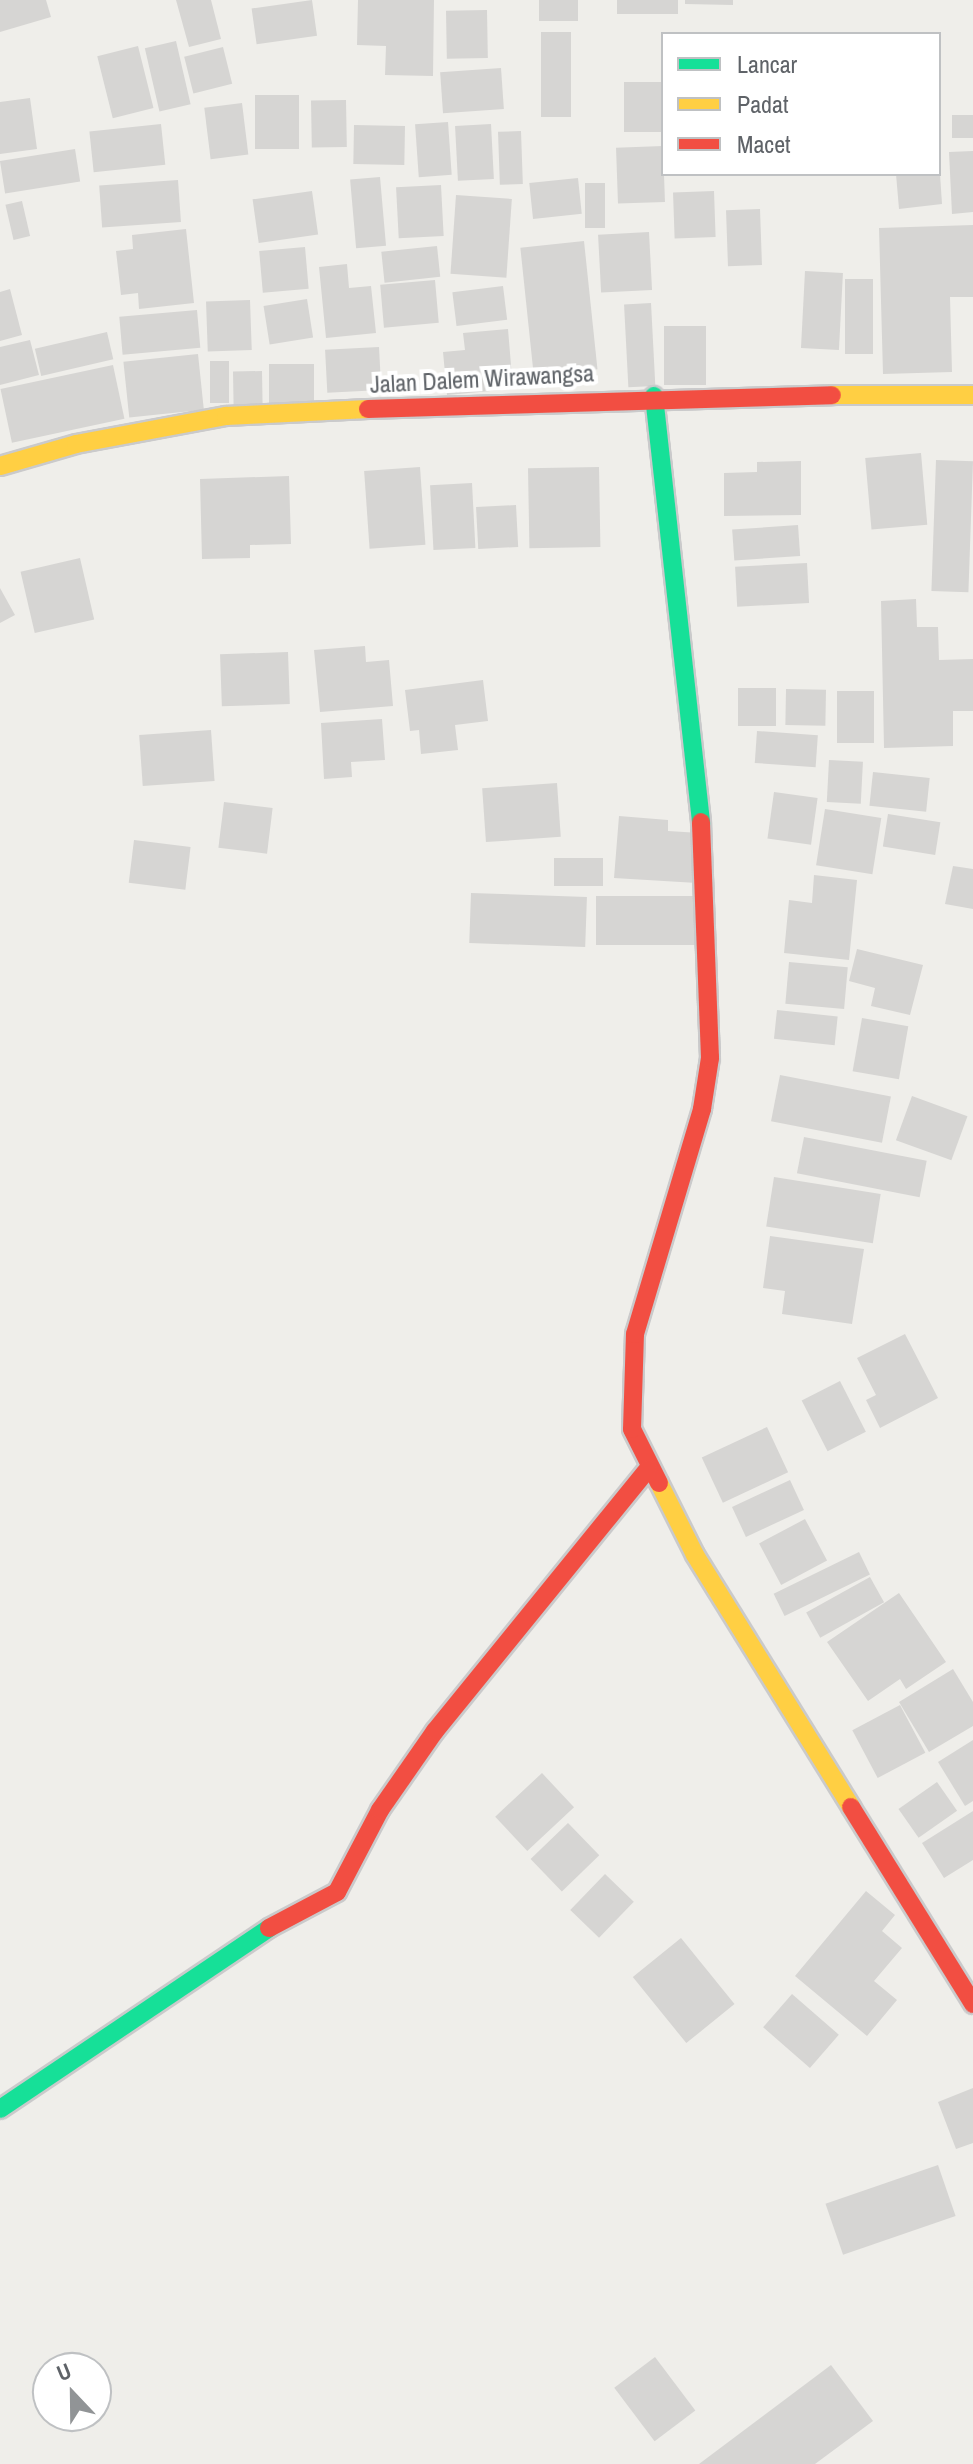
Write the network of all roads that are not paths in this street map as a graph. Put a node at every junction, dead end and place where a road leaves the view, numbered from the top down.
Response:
1 (973, 395) edge
2 (654, 396) junction
3 (0, 466) edge
4 (648, 1469) junction
5 (973, 2004) edge
6 (0, 2109) edge

1 - 2 street, Jalan Dalem Wirawangsa
2 - 3 street, Jalan Dalem Wirawangsa
2 - 4 street
4 - 5 street
4 - 6 street

